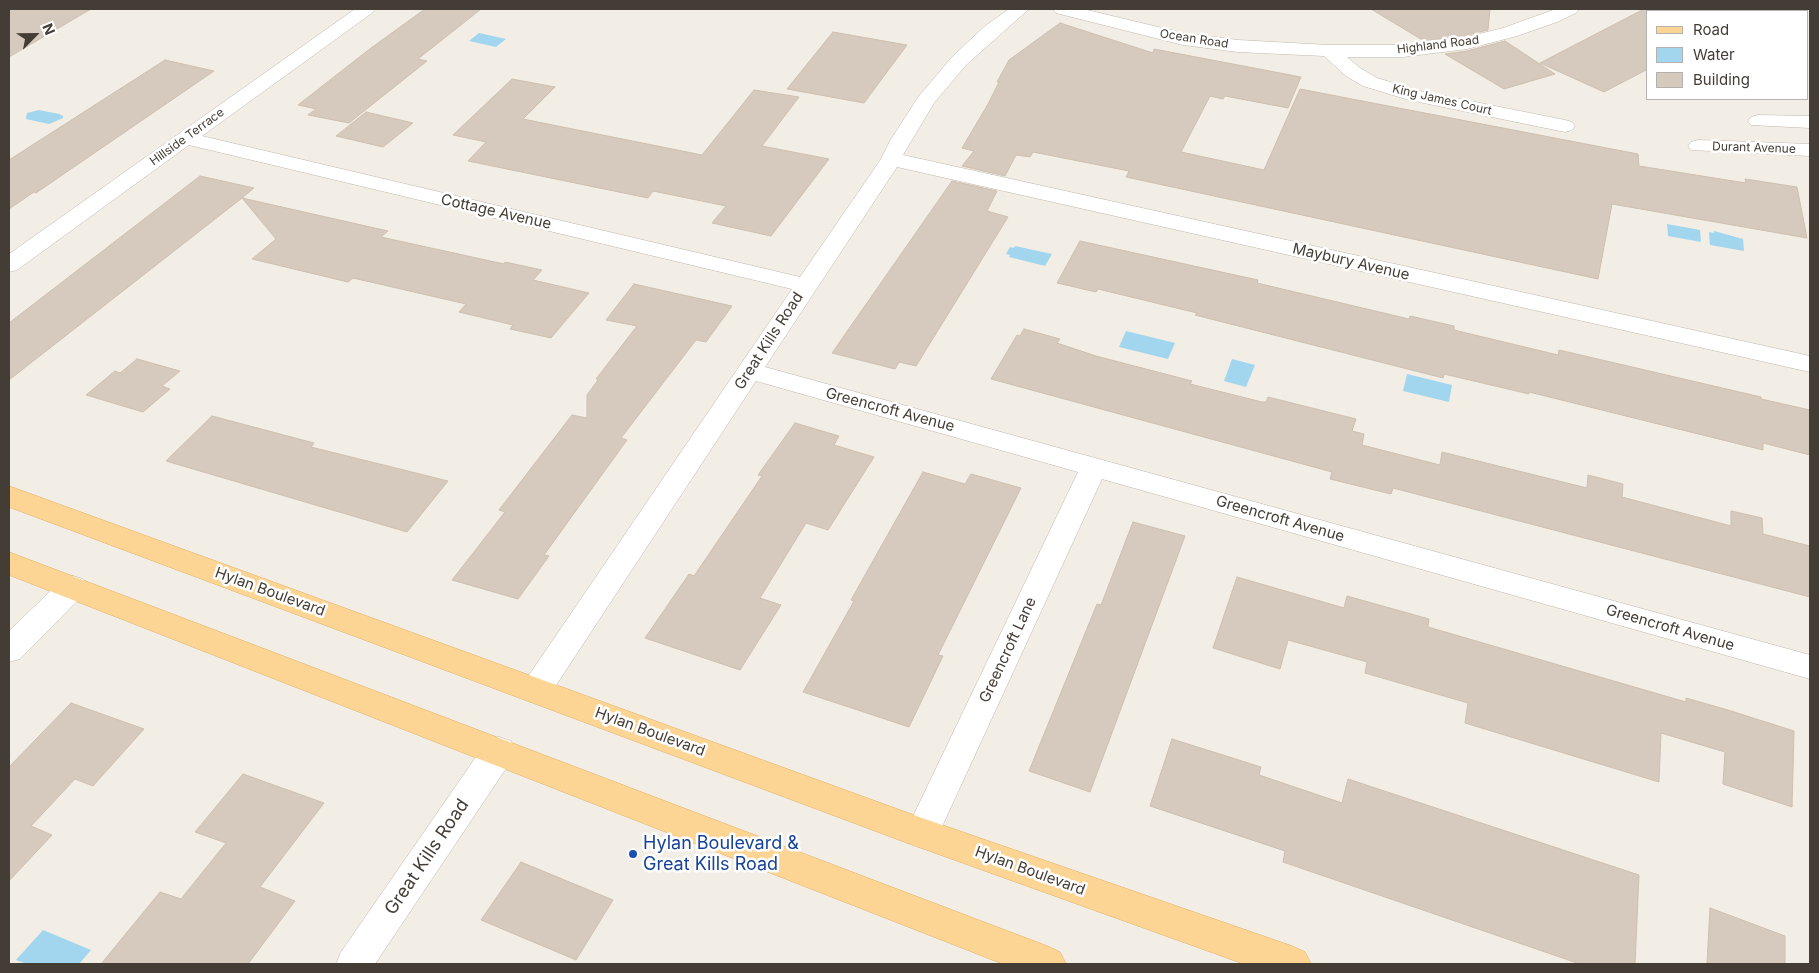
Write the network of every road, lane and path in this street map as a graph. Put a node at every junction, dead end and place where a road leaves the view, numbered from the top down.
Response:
1 (366, 9) edge
2 (1020, 9) edge
3 (1062, 9) edge
4 (1570, 9) edge
5 (1329, 51) junction
6 (1758, 121) dead end
7 (1810, 122) edge
8 (1565, 126) dead end
9 (185, 138) junction
10 (1698, 146) dead end
11 (1810, 150) edge
12 (891, 159) junction
13 (9, 265) edge
14 (806, 285) junction
15 (1810, 364) edge
16 (750, 371) junction
17 (1094, 467) junction
18 (9, 496) edge
19 (9, 563) edge
20 (73, 587) junction
21 (9, 650) edge
22 (1810, 668) edge
23 (536, 690) junction
24 (499, 751) junction
25 (922, 833) junction
26 (354, 964) edge
27 (1047, 964) edge
28 (1292, 964) edge

1 - 9 street, Hillside Terrace
2 - 12 street, Great Kills Road
3 - 5 street, Ocean Road
4 - 5 street, Highland Road
5 - 8 street, King James Court
6 - 7 street, Durant Avenue
9 - 13 street, Hillside Terrace
9 - 14 street, Cottage Avenue
10 - 11 street, Durant Avenue
12 - 14 street, Great Kills Road
12 - 15 street, Maybury Avenue
14 - 16 street, Great Kills Road
16 - 17 street, Greencroft Avenue
16 - 23 street, Great Kills Road
17 - 22 street, Greencroft Avenue
17 - 25 street, Greencroft Lane
18 - 23 main road, Hylan Boulevard
19 - 20 main road
20 - 21 street
20 - 24 main road
23 - 25 main road, Hylan Boulevard
24 - 26 street, Great Kills Road
24 - 27 main road
25 - 28 main road, Hylan Boulevard

